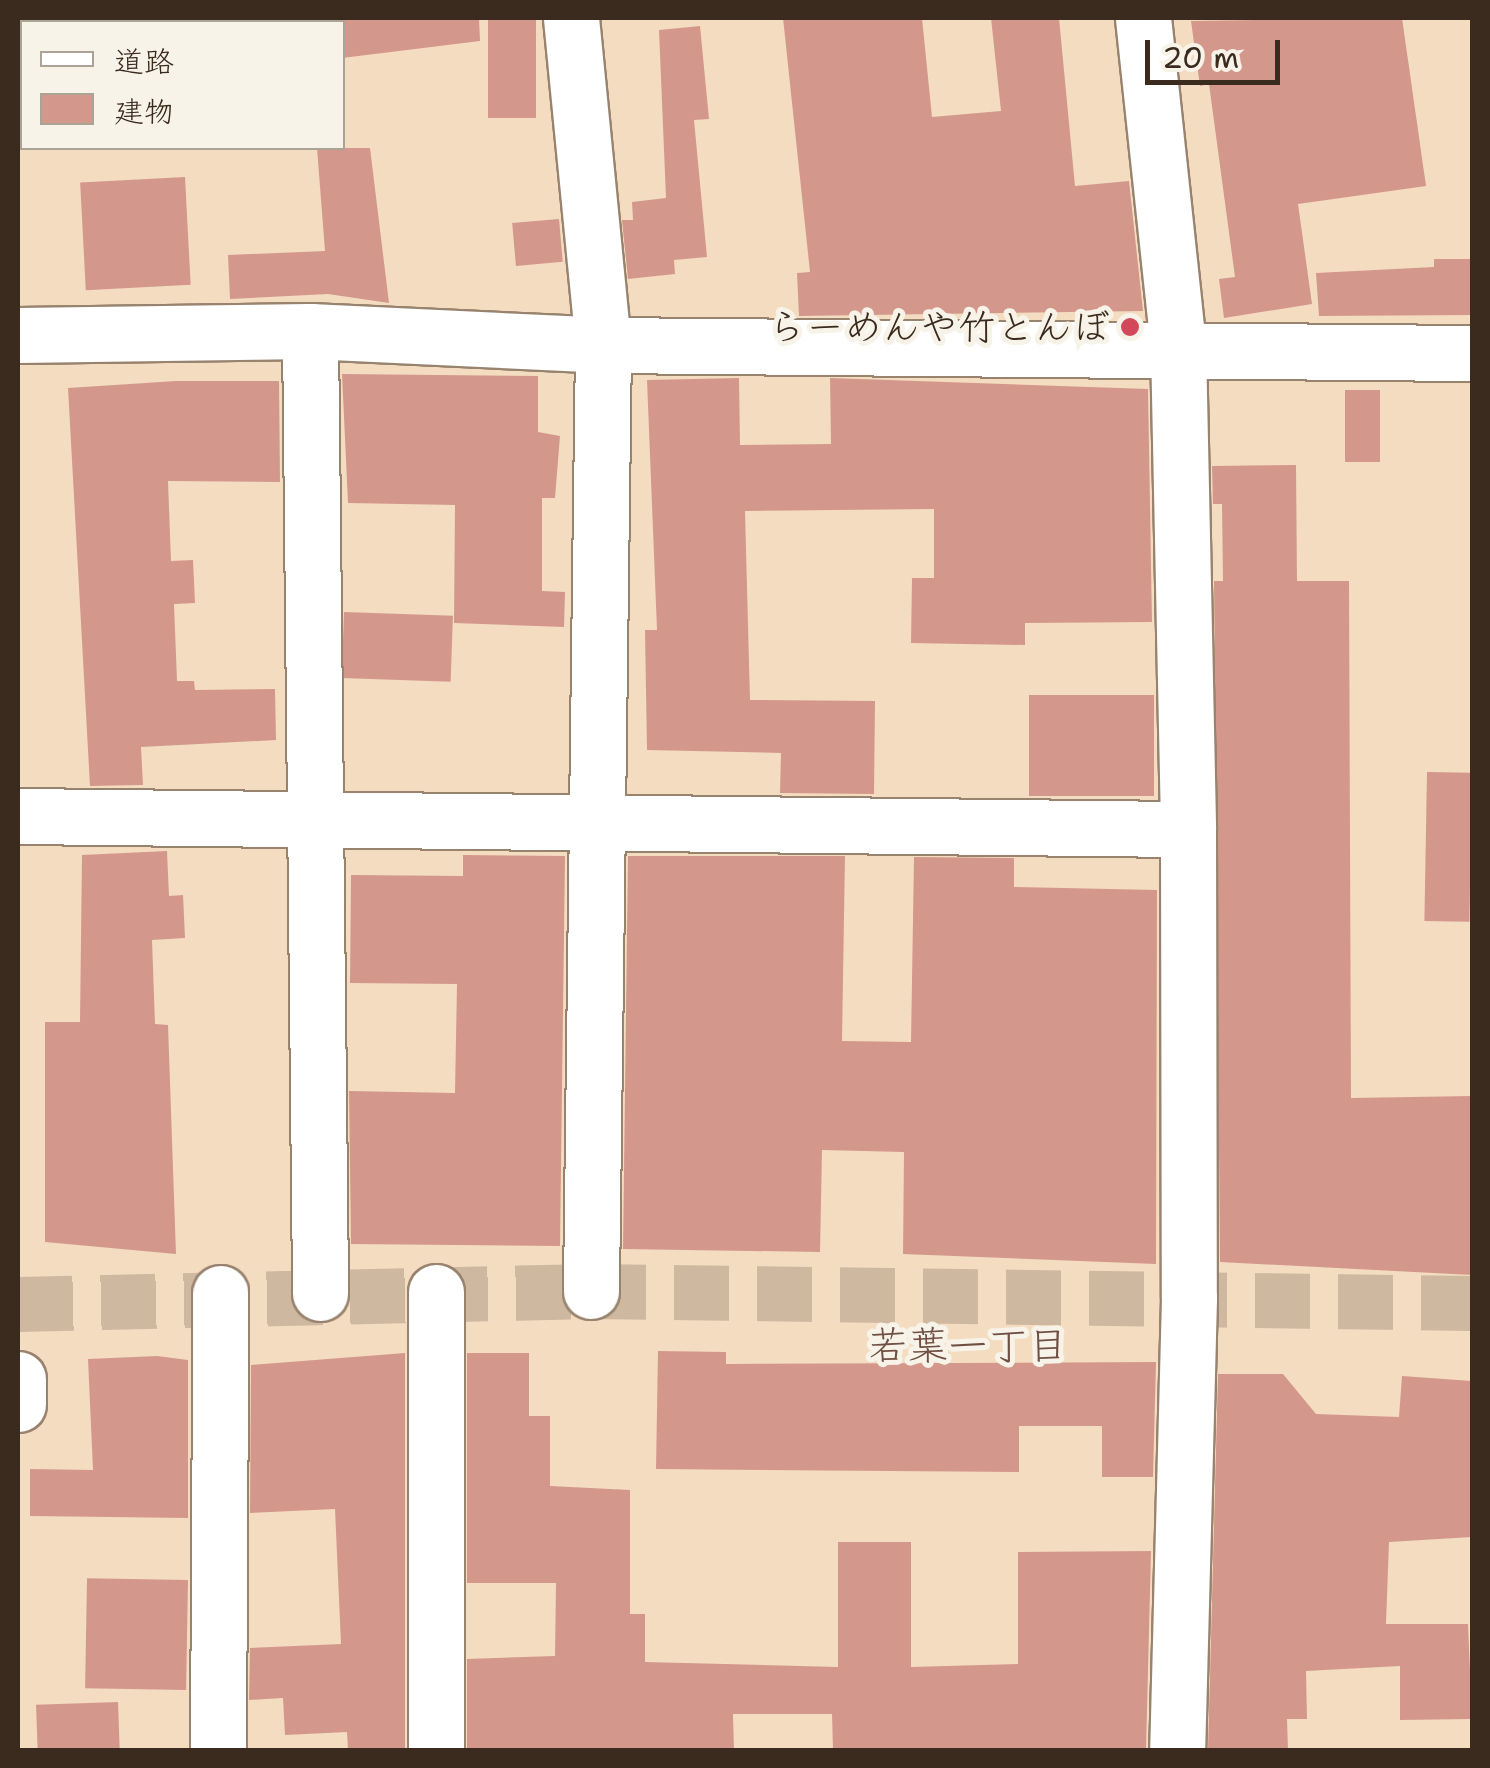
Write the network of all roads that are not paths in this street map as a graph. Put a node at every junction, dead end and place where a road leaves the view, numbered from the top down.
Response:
1 (571, 18) edge
2 (1143, 18) edge
3 (310, 330) junction
4 (18, 334) edge
5 (604, 345) junction
6 (1178, 346) junction
7 (1472, 352) edge
8 (18, 816) edge
9 (320, 822) junction
10 (603, 826) junction
11 (1188, 829) junction
12 (591, 1291) dead end
13 (436, 1292) dead end
14 (220, 1293) dead end
15 (320, 1294) dead end
16 (18, 1379) edge
17 (18, 1404) edge
18 (218, 1750) edge
19 (436, 1750) edge
20 (1176, 1750) edge

1 - 5 street
2 - 6 street
3 - 4 street
3 - 5 street
3 - 9 street
5 - 6 street
5 - 10 street
6 - 7 street
6 - 11 street
8 - 9 street
9 - 10 street
9 - 15 street
10 - 11 street
10 - 12 street
11 - 20 street
13 - 19 street
14 - 18 street
16 - 17 street

